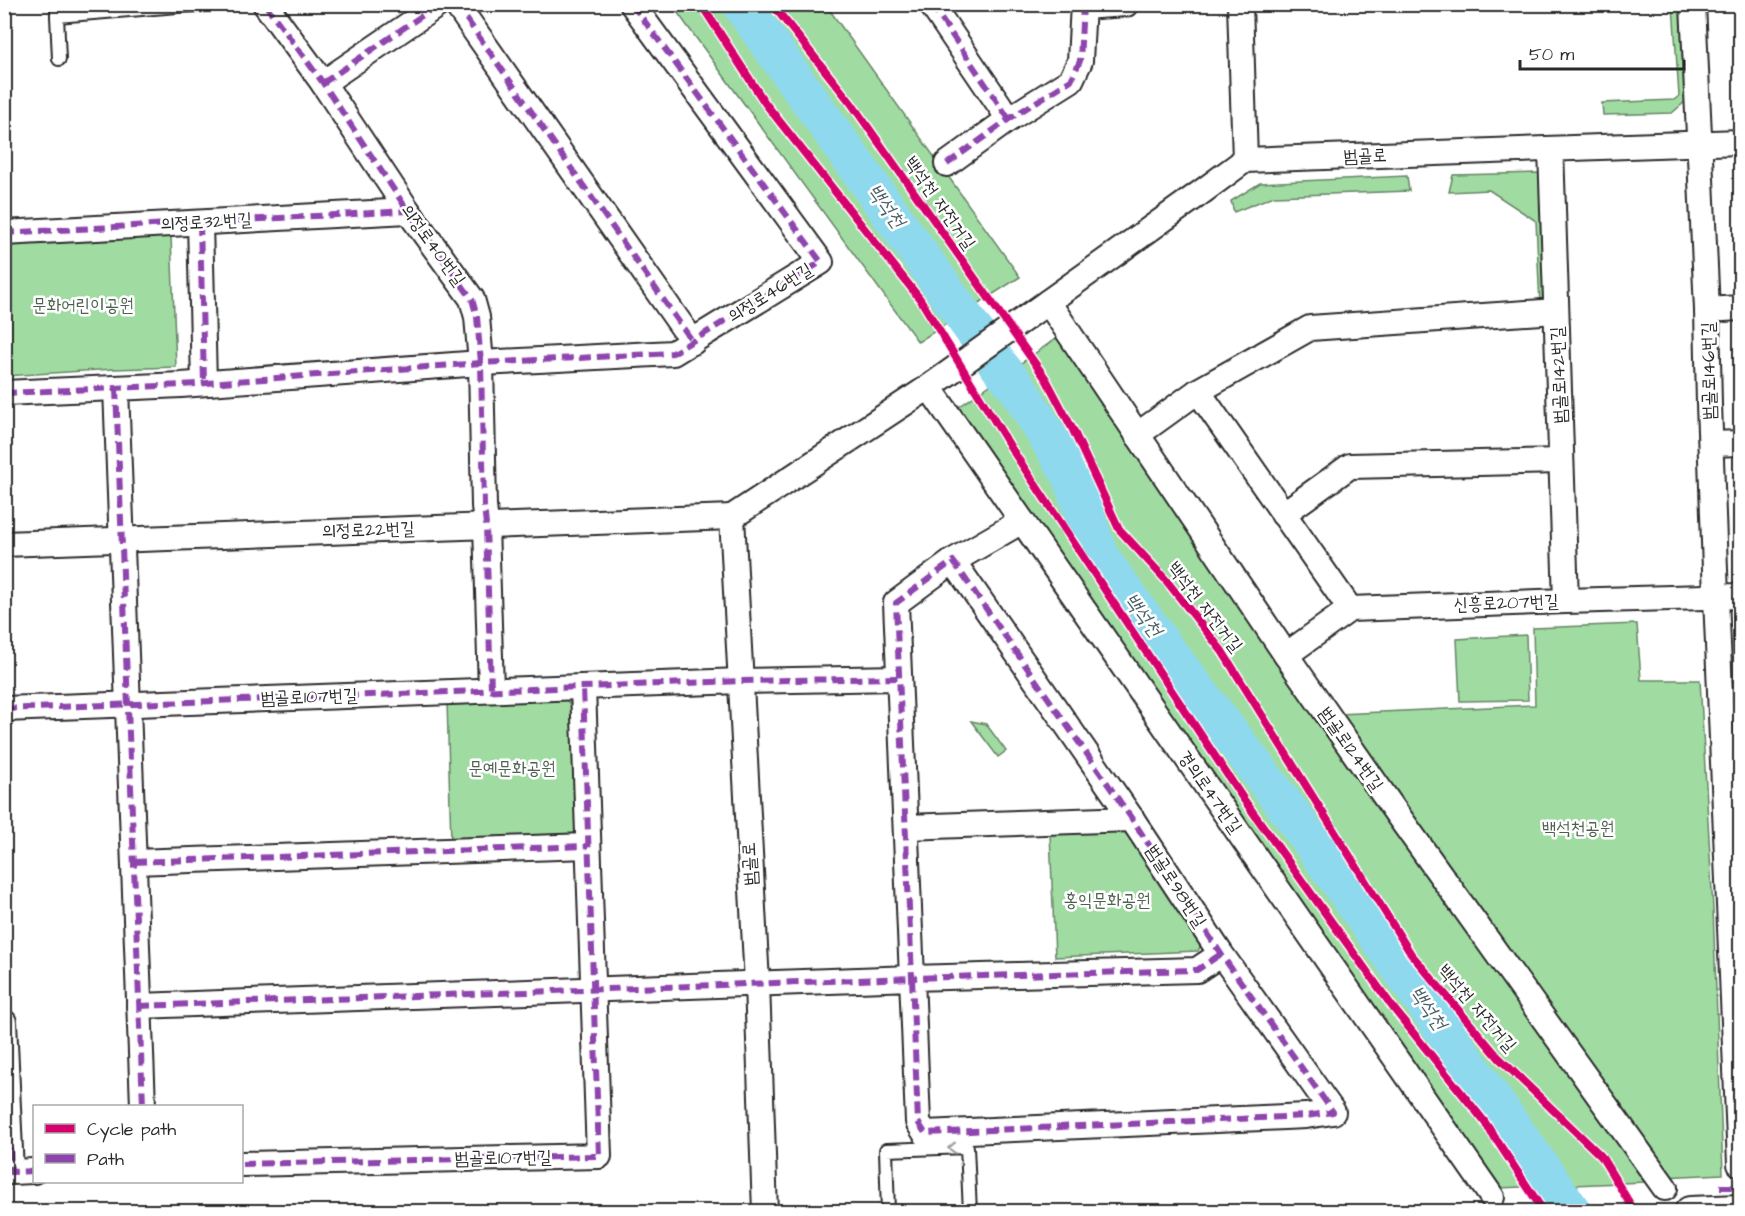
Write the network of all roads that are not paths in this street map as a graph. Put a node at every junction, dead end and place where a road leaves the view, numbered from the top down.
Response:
1 (222, 4) edge
2 (265, 4) edge
3 (439, 4) edge
4 (456, 4) edge
5 (632, 4) edge
6 (931, 4) edge
7 (1126, 4) edge
8 (1240, 4) edge
9 (1693, 4) edge
10 (1083, 5) edge
11 (57, 10) edge
12 (59, 59) dead end
13 (323, 83) junction
14 (1009, 119) junction
15 (1740, 142) edge
16 (1699, 144) junction
17 (1551, 149) junction
18 (1245, 160) junction
19 (946, 164) dead end
20 (408, 211) junction
21 (200, 223) junction
22 (4, 233) edge
23 (1043, 305) junction
24 (1740, 308) edge
25 (1707, 310) junction
26 (1556, 311) junction
27 (693, 342) junction
28 (481, 363) junction
29 (204, 383) junction
30 (929, 387) junction
31 (116, 388) junction
32 (1198, 391) junction
33 (4, 393) edge
34 (1137, 435) junction
35 (1740, 443) edge
36 (1711, 444) junction
37 (1562, 461) junction
38 (1283, 514) junction
39 (732, 517) junction
40 (1022, 521) junction
41 (486, 525) junction
42 (122, 540) junction
43 (4, 544) edge
44 (953, 561) junction
45 (1740, 596) edge
46 (1716, 597) junction
47 (1566, 601) junction
48 (1350, 609) junction
49 (1286, 655) junction
50 (899, 678) junction
51 (740, 681) junction
52 (583, 687) junction
53 (490, 690) junction
54 (128, 704) junction
55 (4, 709) edge
56 (1731, 714) edge
57 (1132, 819) junction
58 (906, 827) junction
59 (1733, 829) edge
60 (588, 846) junction
61 (134, 862) junction
62 (1736, 949) edge
63 (1221, 954) junction
64 (912, 978) junction
65 (757, 983) junction
66 (593, 990) junction
67 (139, 1006) junction
68 (4, 1022) edge
69 (143, 1105) edge
70 (1739, 1107) edge
71 (243, 1164) edge
72 (1740, 1164) edge
73 (33, 1171) edge
74 (1665, 1188) dead end
75 (1492, 1197) dead end
76 (1740, 1210) edge
77 (765, 1212) edge
78 (888, 1212) edge
79 (970, 1212) edge
80 (1690, 1212) edge

1 - 11 lane
2 - 13 street, 의정로40번길
3 - 13 street
4 - 27 street
5 - 27 street, 의정로46번길
6 - 14 street
7 - 10 street
8 - 18 street
9 - 16 street, 범골로146번길
10 - 14 street
11 - 12 lane
13 - 20 street, 의정로40번길
14 - 19 street
15 - 16 street, 범골로
16 - 17 street, 범골로
16 - 25 street, 범골로146번길
17 - 18 street, 범골로
17 - 26 street, 범골로142번길
18 - 23 street
20 - 21 street, 의정로32번길
20 - 28 street, 의정로40번길
21 - 22 street, 의정로32번길
21 - 29 street
23 - 30 street
23 - 34 street, 범골로124번길
24 - 25 street
25 - 36 street, 범골로146번길
26 - 32 street
26 - 37 street, 범골로142번길
27 - 28 street, 의정로46번길
28 - 29 street, 의정로46번길
28 - 41 street, 의정로40번길
29 - 31 street, 의정로46번길
30 - 39 street
30 - 40 street, 경의로47번길
31 - 33 street, 의정로46번길
31 - 42 street
32 - 34 street
32 - 38 street
34 - 49 street, 범골로124번길
35 - 36 street
36 - 46 street, 범골로146번길
37 - 38 street
37 - 47 street, 범골로142번길
38 - 48 street
39 - 41 street, 의정로22번길
39 - 51 street, 범골로
40 - 44 street
40 - 75 street, 경의로47번길
41 - 42 street, 의정로22번길
41 - 53 street
42 - 43 street, 의정로22번길
42 - 54 street
44 - 50 street, 범골로98번길
44 - 57 street, 범골로98번길
45 - 46 street, 신흥로207번길
46 - 47 street, 신흥로207번길
46 - 56 street, 범골로146번길
47 - 48 street, 신흥로207번길
48 - 49 street
49 - 74 street, 범골로124번길
50 - 51 street, 범골로107번길
50 - 58 street, 범골로98번길
51 - 52 street, 범골로107번길
51 - 65 street, 범골로
52 - 53 street, 범골로107번길
52 - 60 street, 범골로107번길
53 - 54 street, 범골로107번길
54 - 55 street, 범골로107번길
54 - 61 street
56 - 59 street, 범골로146번길
57 - 58 street
57 - 63 street, 범골로98번길
58 - 64 street, 범골로98번길
59 - 62 street, 범골로146번길
60 - 61 street
60 - 66 street, 범골로107번길
61 - 67 street
62 - 70 street, 범골로146번길
63 - 64 street
63 - 64 street, 범골로98번길
64 - 65 street
65 - 66 street
65 - 77 street, 범골로
66 - 67 street
66 - 71 street, 범골로107번길
67 - 69 street
68 - 73 street
70 - 72 street, 범골로146번길
76 - 80 street
79 -> 78 lane

